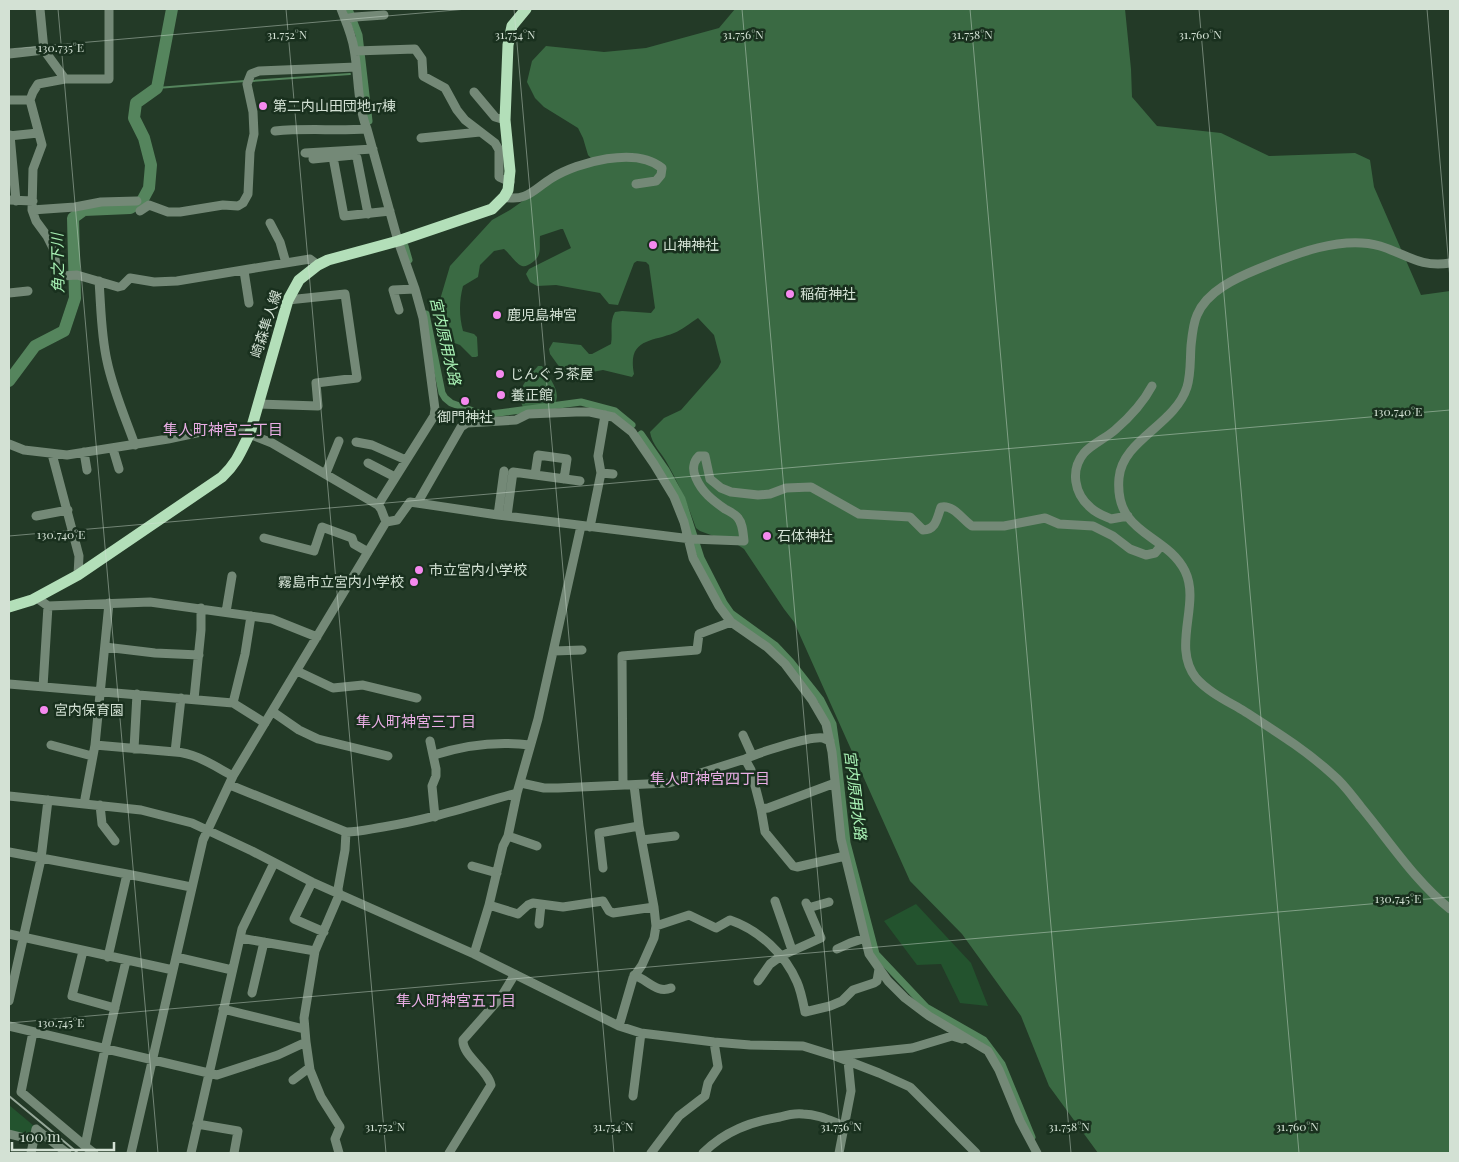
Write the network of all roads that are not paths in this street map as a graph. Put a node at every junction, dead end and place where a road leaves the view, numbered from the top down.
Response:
1 (40, 9) edge
2 (110, 9) edge
3 (340, 9) edge
4 (526, 9) edge
5 (384, 15) dead end
6 (349, 18) junction
7 (44, 50) junction
8 (359, 50) junction
9 (9, 54) edge
10 (356, 67) junction
11 (65, 79) junction
12 (474, 92) dead end
13 (9, 100) edge
14 (30, 100) junction
15 (506, 120) junction
16 (367, 129) junction
17 (274, 131) dead end
18 (480, 132) junction
19 (38, 133) junction
20 (9, 136) edge
21 (421, 138) dead end
22 (373, 149) junction
23 (305, 152) dead end
24 (333, 157) junction
25 (313, 159) dead end
26 (510, 182) junction
27 (636, 184) dead end
28 (504, 197) junction
29 (12, 201) edge
30 (137, 201) dead end
31 (33, 206) junction
32 (140, 211) dead end
33 (390, 211) junction
34 (368, 214) junction
35 (270, 223) dead end
36 (398, 241) junction
37 (286, 263) junction
38 (1450, 263) edge
39 (318, 265) junction
40 (244, 271) junction
41 (99, 280) junction
42 (415, 289) junction
43 (28, 290) dead end
44 (9, 293) edge
45 (288, 300) junction
46 (249, 303) dead end
47 (398, 310) dead end
48 (1152, 386) dead end
49 (258, 404) junction
50 (605, 415) junction
51 (250, 433) junction
52 (339, 441) dead end
53 (356, 442) dead end
54 (9, 445) edge
55 (135, 445) junction
56 (113, 449) junction
57 (84, 452) junction
58 (52, 454) junction
59 (406, 460) junction
60 (368, 463) dead end
61 (119, 469) dead end
62 (87, 470) dead end
63 (504, 471) dead end
64 (601, 473) junction
65 (326, 474) junction
66 (613, 474) dead end
67 (535, 475) junction
68 (395, 477) junction
69 (564, 479) junction
70 (580, 481) dead end
71 (418, 502) junction
72 (378, 505) junction
73 (68, 510) junction
74 (502, 515) junction
75 (36, 516) dead end
76 (1128, 516) junction
77 (386, 522) junction
78 (585, 526) junction
79 (264, 538) dead end
80 (689, 539) junction
81 (1161, 546) junction
82 (368, 552) junction
83 (78, 575) junction
84 (232, 576) dead end
85 (37, 598) junction
86 (109, 603) junction
87 (48, 606) junction
88 (9, 607) edge
89 (201, 608) junction
90 (226, 612) junction
91 (251, 616) junction
92 (731, 622) junction
93 (317, 637) junction
94 (105, 647) junction
95 (582, 650) dead end
96 (554, 651) junction
97 (199, 655) junction
98 (297, 671) junction
99 (9, 684) edge
100 (44, 687) junction
101 (101, 691) junction
102 (137, 694) junction
103 (181, 698) junction
104 (417, 698) dead end
105 (194, 699) junction
106 (233, 703) junction
107 (272, 712) junction
108 (265, 723) junction
109 (742, 735) dead end
110 (430, 741) dead end
111 (830, 741) junction
112 (95, 744) junction
113 (52, 745) dead end
114 (530, 746) junction
115 (134, 749) junction
116 (174, 752) junction
117 (434, 755) junction
118 (92, 756) junction
119 (388, 756) dead end
120 (748, 757) junction
121 (232, 781) junction
122 (521, 783) junction
123 (835, 783) junction
124 (623, 785) junction
125 (634, 785) junction
126 (517, 793) junction
127 (9, 796) edge
128 (48, 800) junction
129 (84, 804) junction
130 (100, 806) junction
131 (761, 809) junction
132 (434, 817) junction
133 (639, 826) junction
134 (207, 829) junction
135 (346, 832) junction
136 (508, 836) junction
137 (675, 836) dead end
138 (642, 840) junction
139 (115, 841) dead end
140 (537, 846) dead end
141 (9, 852) edge
142 (845, 856) junction
143 (41, 859) junction
144 (274, 863) junction
145 (472, 866) dead end
146 (603, 868) dead end
147 (497, 873) junction
148 (127, 874) junction
149 (312, 882) junction
150 (191, 887) junction
151 (339, 895) junction
152 (775, 901) dead end
153 (829, 902) dead end
154 (489, 905) junction
155 (541, 905) junction
156 (654, 908) junction
157 (1450, 909) edge
158 (539, 924) dead end
159 (656, 926) junction
160 (324, 932) junction
161 (9, 934) edge
162 (23, 937) junction
163 (240, 938) junction
164 (865, 938) junction
165 (264, 942) junction
166 (837, 949) dead end
167 (792, 950) junction
168 (82, 951) junction
169 (315, 951) junction
170 (474, 954) junction
171 (781, 956) junction
172 (108, 957) junction
173 (176, 957) junction
174 (126, 961) junction
175 (879, 969) junction
176 (173, 970) junction
177 (232, 970) junction
178 (515, 974) junction
179 (634, 975) junction
180 (758, 981) dead end
181 (672, 988) dead end
182 (252, 993) dead end
183 (9, 1001) edge
184 (115, 1008) junction
185 (223, 1010) junction
186 (9, 1026) edge
187 (619, 1026) junction
188 (304, 1030) junction
189 (33, 1032) junction
190 (641, 1033) junction
191 (306, 1042) junction
192 (714, 1042) junction
193 (974, 1042) junction
194 (105, 1049) junction
195 (835, 1056) junction
196 (152, 1060) junction
197 (848, 1061) junction
198 (309, 1068) junction
199 (208, 1073) junction
200 (292, 1080) dead end
201 (633, 1096) dead end
202 (197, 1124) junction
203 (844, 1126) junction
204 (9, 1134) edge
205 (33, 1140) junction
206 (85, 1146) junction
207 (31, 1153) edge
208 (67, 1153) edge
209 (94, 1153) edge
210 (131, 1153) edge
211 (191, 1153) edge
212 (234, 1153) edge
213 (339, 1153) edge
214 (449, 1153) edge
215 (651, 1153) edge
216 (703, 1153) edge
217 (839, 1153) edge
218 (976, 1153) edge
219 (1037, 1153) edge

1 - 7 street
2 - 11 street
3 - 6 street
4 - 15 main road
5 - 6 street
6 - 8 street
7 - 9 street
7 - 11 street
8 - 10 street
8 - 18 street
10 - 16 street
10 - 32 street
11 - 14 street
12 - 15 street
13 - 14 street
14 - 19 street
15 - 26 main road
16 - 17 street
16 - 22 street
18 - 21 street
18 - 26 street
19 - 20 street
19 - 31 street
20 - 29 street
22 - 23 street
22 - 33 street
24 - 25 street
24 - 34 street
24 - 34 street
26 - 28 main road
27 - 28 street
28 - 36 main road, 崎森隼人線
29 - 31 street
30 - 31 street
31 - 41 street
33 - 34 street
33 - 36 street
35 - 37 street
36 - 39 main road, 崎森隼人線
36 - 42 street
37 - 39 street
37 - 40 street
38 - 76 street
39 - 45 main road, 崎森隼人線
40 - 41 street
40 - 46 street
41 - 55 street
42 - 47 street
42 - 59 street
43 - 44 street
45 - 49 main road, 崎森隼人線
45 - 49 street
48 - 76 street
49 - 51 main road, 崎森隼人線
50 - 64 street
50 - 71 street
50 - 80 street
51 - 55 street
51 - 65 street
51 - 83 main road, 崎森隼人線
52 - 65 street
53 - 59 street
54 - 58 street
55 - 56 street
56 - 57 street
56 - 61 street
57 - 58 street
57 - 62 street
58 - 73 street
59 - 68 street
60 - 68 street
63 - 74 street
64 - 66 street
64 - 78 street
65 - 72 street
67 - 69 street
67 - 69 street
67 - 74 street
68 - 72 street
69 - 70 street
71 - 74 street
71 - 77 street
72 - 77 street
73 - 75 street
73 - 83 street
74 - 78 street
76 - 81 street
77 - 82 street
78 - 80 street
78 - 96 street
79 - 82 street
80 - 81 street
80 - 92 street
81 - 157 street
82 - 93 street
83 - 85 main road, 崎森隼人線
84 - 90 street
85 - 87 street
85 - 88 main road, 崎森隼人線
86 - 87 street
86 - 89 street
86 - 94 street
87 - 100 street
89 - 90 street
89 - 97 street
90 - 91 street
91 - 93 street
91 - 106 street
92 - 111 street
92 - 124 street
93 - 98 street
94 - 97 street
94 - 101 street
95 - 96 street
96 - 114 street
97 - 105 street
98 - 104 street
98 - 107 street
99 - 100 street
100 - 101 street
101 - 102 street
101 - 112 street
102 - 103 street
102 - 115 street
103 - 105 street
103 - 116 street
105 - 106 street
106 - 108 street
107 - 108 street
107 - 119 street
108 - 121 street
109 - 120 street
110 - 117 street
111 - 120 street
111 - 123 street
112 - 115 street
112 - 118 street
113 - 118 street
114 - 117 street
114 - 122 street
115 - 116 street
116 - 121 street
117 - 132 street
118 - 129 street
120 - 125 street
120 - 131 street
121 - 134 street
121 - 135 street
122 - 124 street
122 - 126 street
123 - 131 street
123 - 142 street
124 - 125 street
125 - 133 street
126 - 132 street
126 - 136 street
127 - 128 street
128 - 129 street
128 - 143 street
129 - 130 street
130 - 134 street
130 - 139 street
131 - 142 street
132 - 135 street
133 - 138 street
133 - 146 street
134 - 144 street
134 - 150 street
135 - 151 street
136 - 140 street
136 - 147 street
137 - 138 street
138 - 156 street
141 - 143 street
142 - 164 street
143 - 148 street
143 - 162 street
144 - 149 street
144 - 163 street
145 - 147 street
147 - 154 street
148 - 150 street
148 - 172 street
149 - 151 street
149 - 160 street
150 - 173 street
151 - 160 street
151 - 170 street
152 - 167 street
153 - 167 street
154 - 155 street
154 - 170 street
155 - 156 street
155 - 158 street
156 - 159 street
159 - 171 street
159 - 179 street
160 - 169 street
161 - 162 street
162 - 168 street
162 - 183 street
163 - 165 street
163 - 177 street
164 - 166 street
164 - 175 street
165 - 169 street
165 - 182 street
167 - 171 street
168 - 172 street
168 - 184 street
169 - 188 street
170 - 178 street
171 - 175 street
171 - 180 street
172 - 174 street
173 - 176 street
173 - 177 street
174 - 176 street
174 - 184 street
175 - 193 street
176 - 196 street
177 - 185 street
178 - 187 street
178 - 214 street
179 - 181 street
179 - 187 street
184 - 194 street
185 - 188 street
185 - 199 street
186 - 189 street
187 - 190 street
188 - 191 street
189 - 194 street
189 - 206 street
190 - 192 street
190 - 201 street
191 - 198 street
191 - 199 street
192 - 195 street
192 - 215 street
193 - 195 street
193 - 219 street
194 - 196 street
194 - 206 street
195 - 197 street
196 - 199 street
196 - 210 street
197 - 203 street
197 - 218 street
198 - 200 street
198 - 213 street
199 - 202 street
202 - 211 street
202 - 212 street
203 - 216 street
203 - 217 street
204 - 205 street
205 - 207 street
205 - 208 street
206 - 209 street

